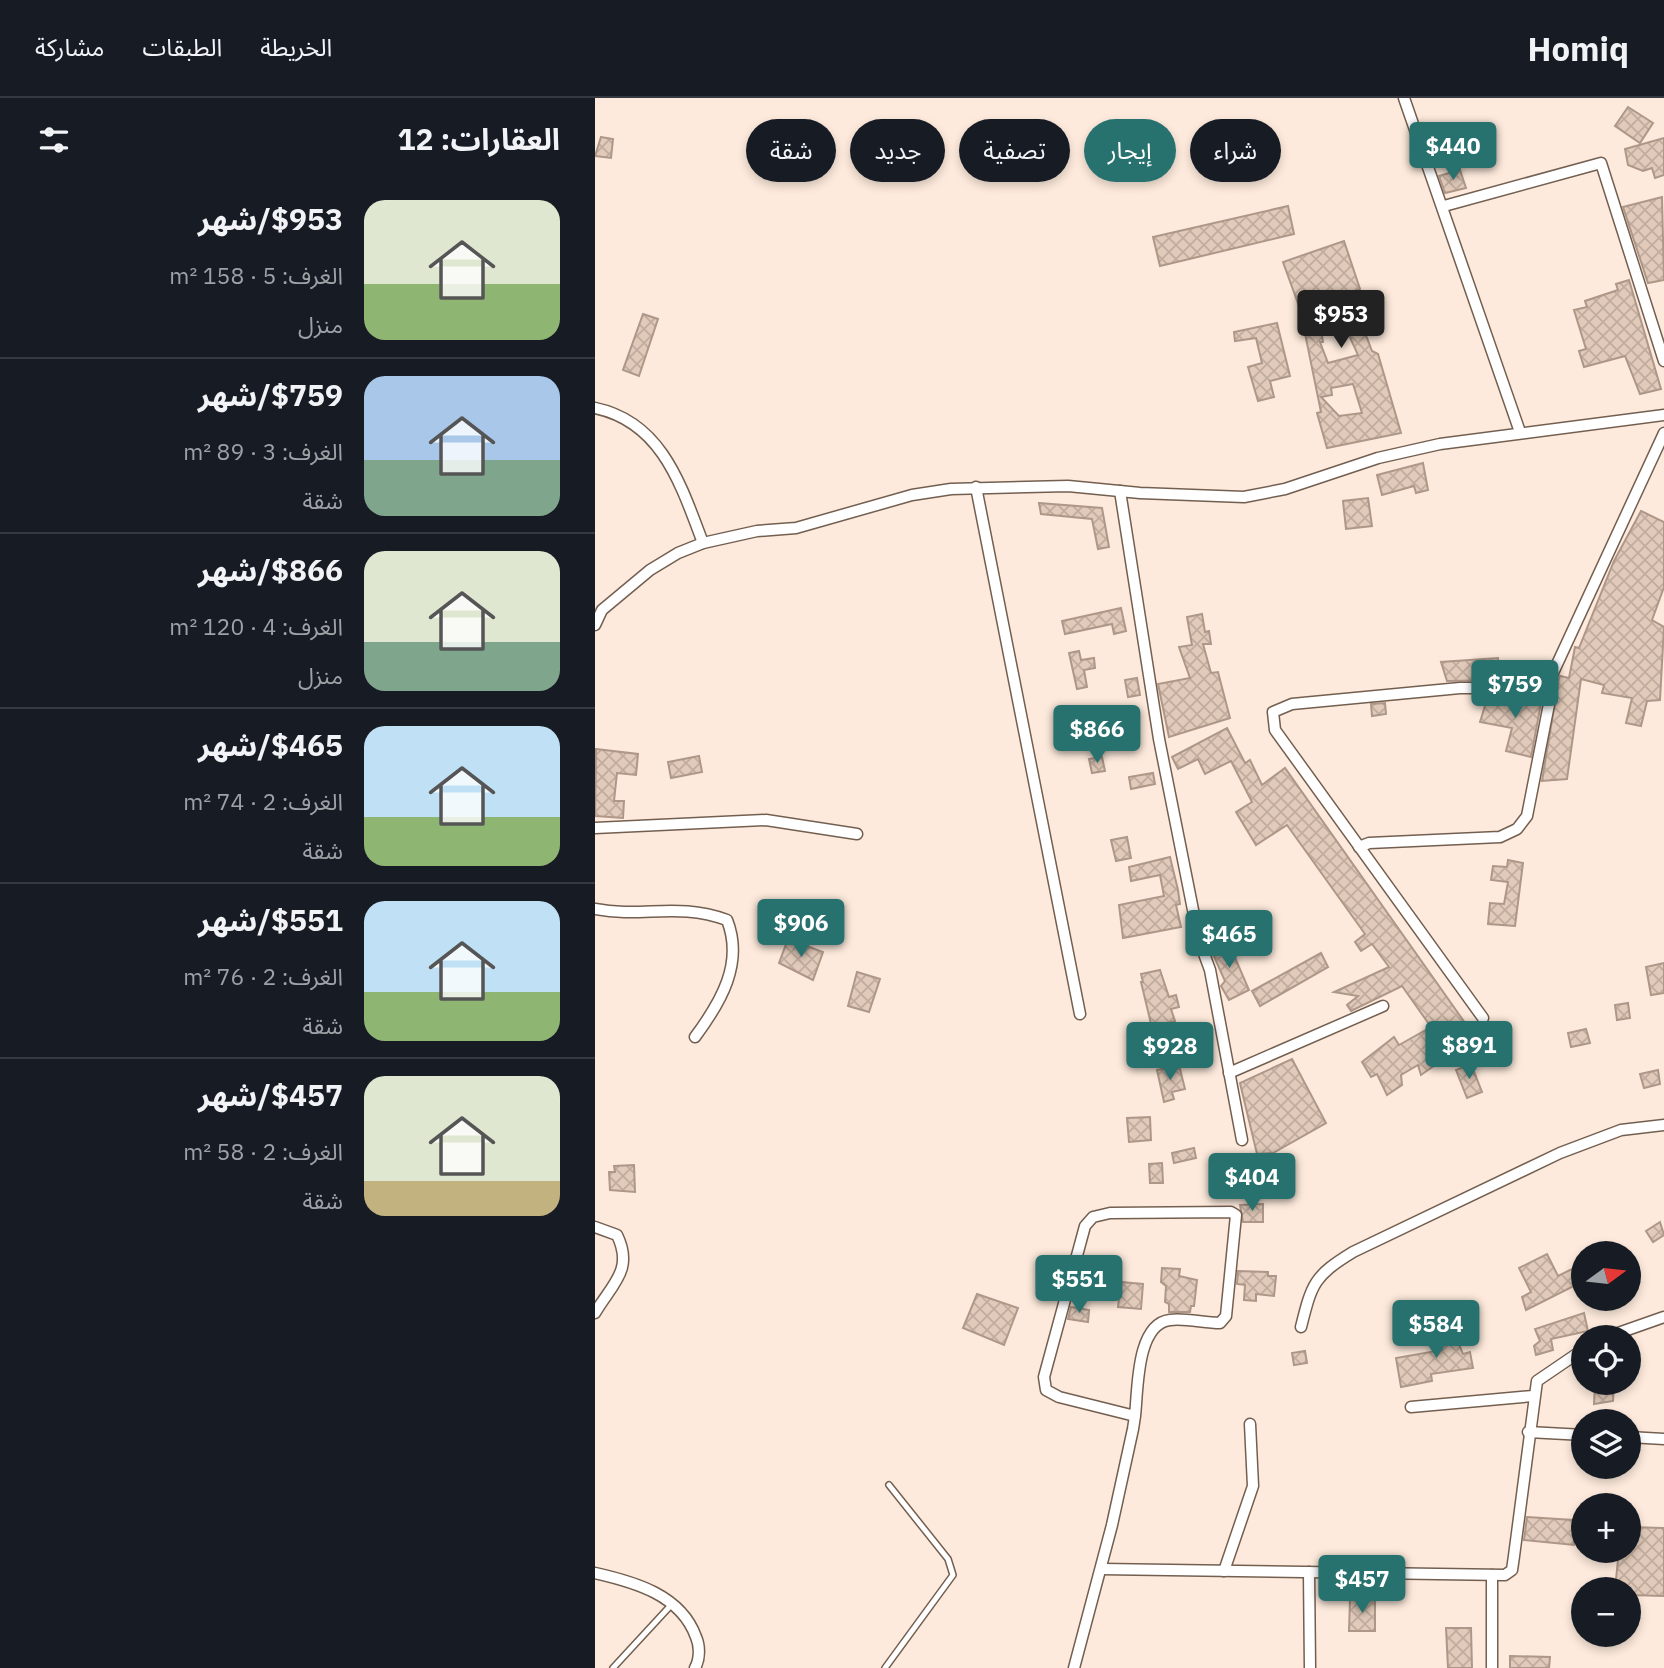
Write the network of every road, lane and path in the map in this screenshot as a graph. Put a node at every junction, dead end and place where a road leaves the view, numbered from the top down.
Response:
1 (1404, 98) edge
2 (1444, 206) junction
3 (1664, 360) edge
4 (595, 408) edge
5 (1664, 415) edge
6 (1520, 432) junction
7 (1664, 433) edge
8 (976, 487) junction
9 (1121, 491) junction
10 (703, 543) junction
11 (599, 608) edge
12 (595, 625) edge
13 (1546, 688) junction
14 (595, 828) edge
15 (857, 834) dead end
16 (1359, 847) junction
17 (595, 909) edge
18 (1383, 1006) dead end
19 (1080, 1014) dead end
20 (1483, 1018) dead end
21 (695, 1037) dead end
22 (1229, 1073) junction
23 (1664, 1125) edge
24 (1242, 1140) dead end
25 (595, 1227) edge
26 (595, 1313) edge
27 (1664, 1317) edge
28 (1641, 1325) edge
29 (1301, 1326) dead end
30 (1571, 1358) edge
31 (1533, 1396) junction
32 (1411, 1408) dead end
33 (1135, 1416) junction
34 (1250, 1424) dead end
35 (1528, 1432) junction
36 (1571, 1434) edge
37 (1641, 1438) edge
38 (1664, 1439) edge
39 (889, 1485) dead end
40 (1101, 1569) junction
41 (1224, 1571) junction
42 (1310, 1572) junction
43 (595, 1573) edge
44 (1492, 1575) junction
45 (673, 1603) junction
46 (698, 1667) edge
47 (613, 1668) edge
48 (885, 1668) edge
49 (1075, 1668) edge
50 (1310, 1668) edge
51 (1492, 1668) edge

1 - 2 street
2 - 3 street
2 - 6 street
4 - 10 street
5 - 6 street
6 - 9 street
7 - 13 street
8 - 9 street
8 - 10 street
8 - 19 street
9 - 22 street
10 - 11 street
11 - 12 street
13 - 16 street
13 - 16 street
14 - 15 street
16 - 20 street
17 - 21 street
18 - 22 street
22 - 24 street
23 - 29 street
25 - 26 street
27 - 28 street
30 - 31 street
31 - 32 street
31 - 35 street
33 - 33 street
33 - 40 street
34 - 41 street
35 - 36 street
35 - 44 street
37 - 38 street
39 - 48 lane
40 - 41 street
40 - 49 street
41 - 42 street
42 - 44 street
42 - 50 street
43 - 45 street
44 - 51 street
45 - 46 street
45 - 47 lane

